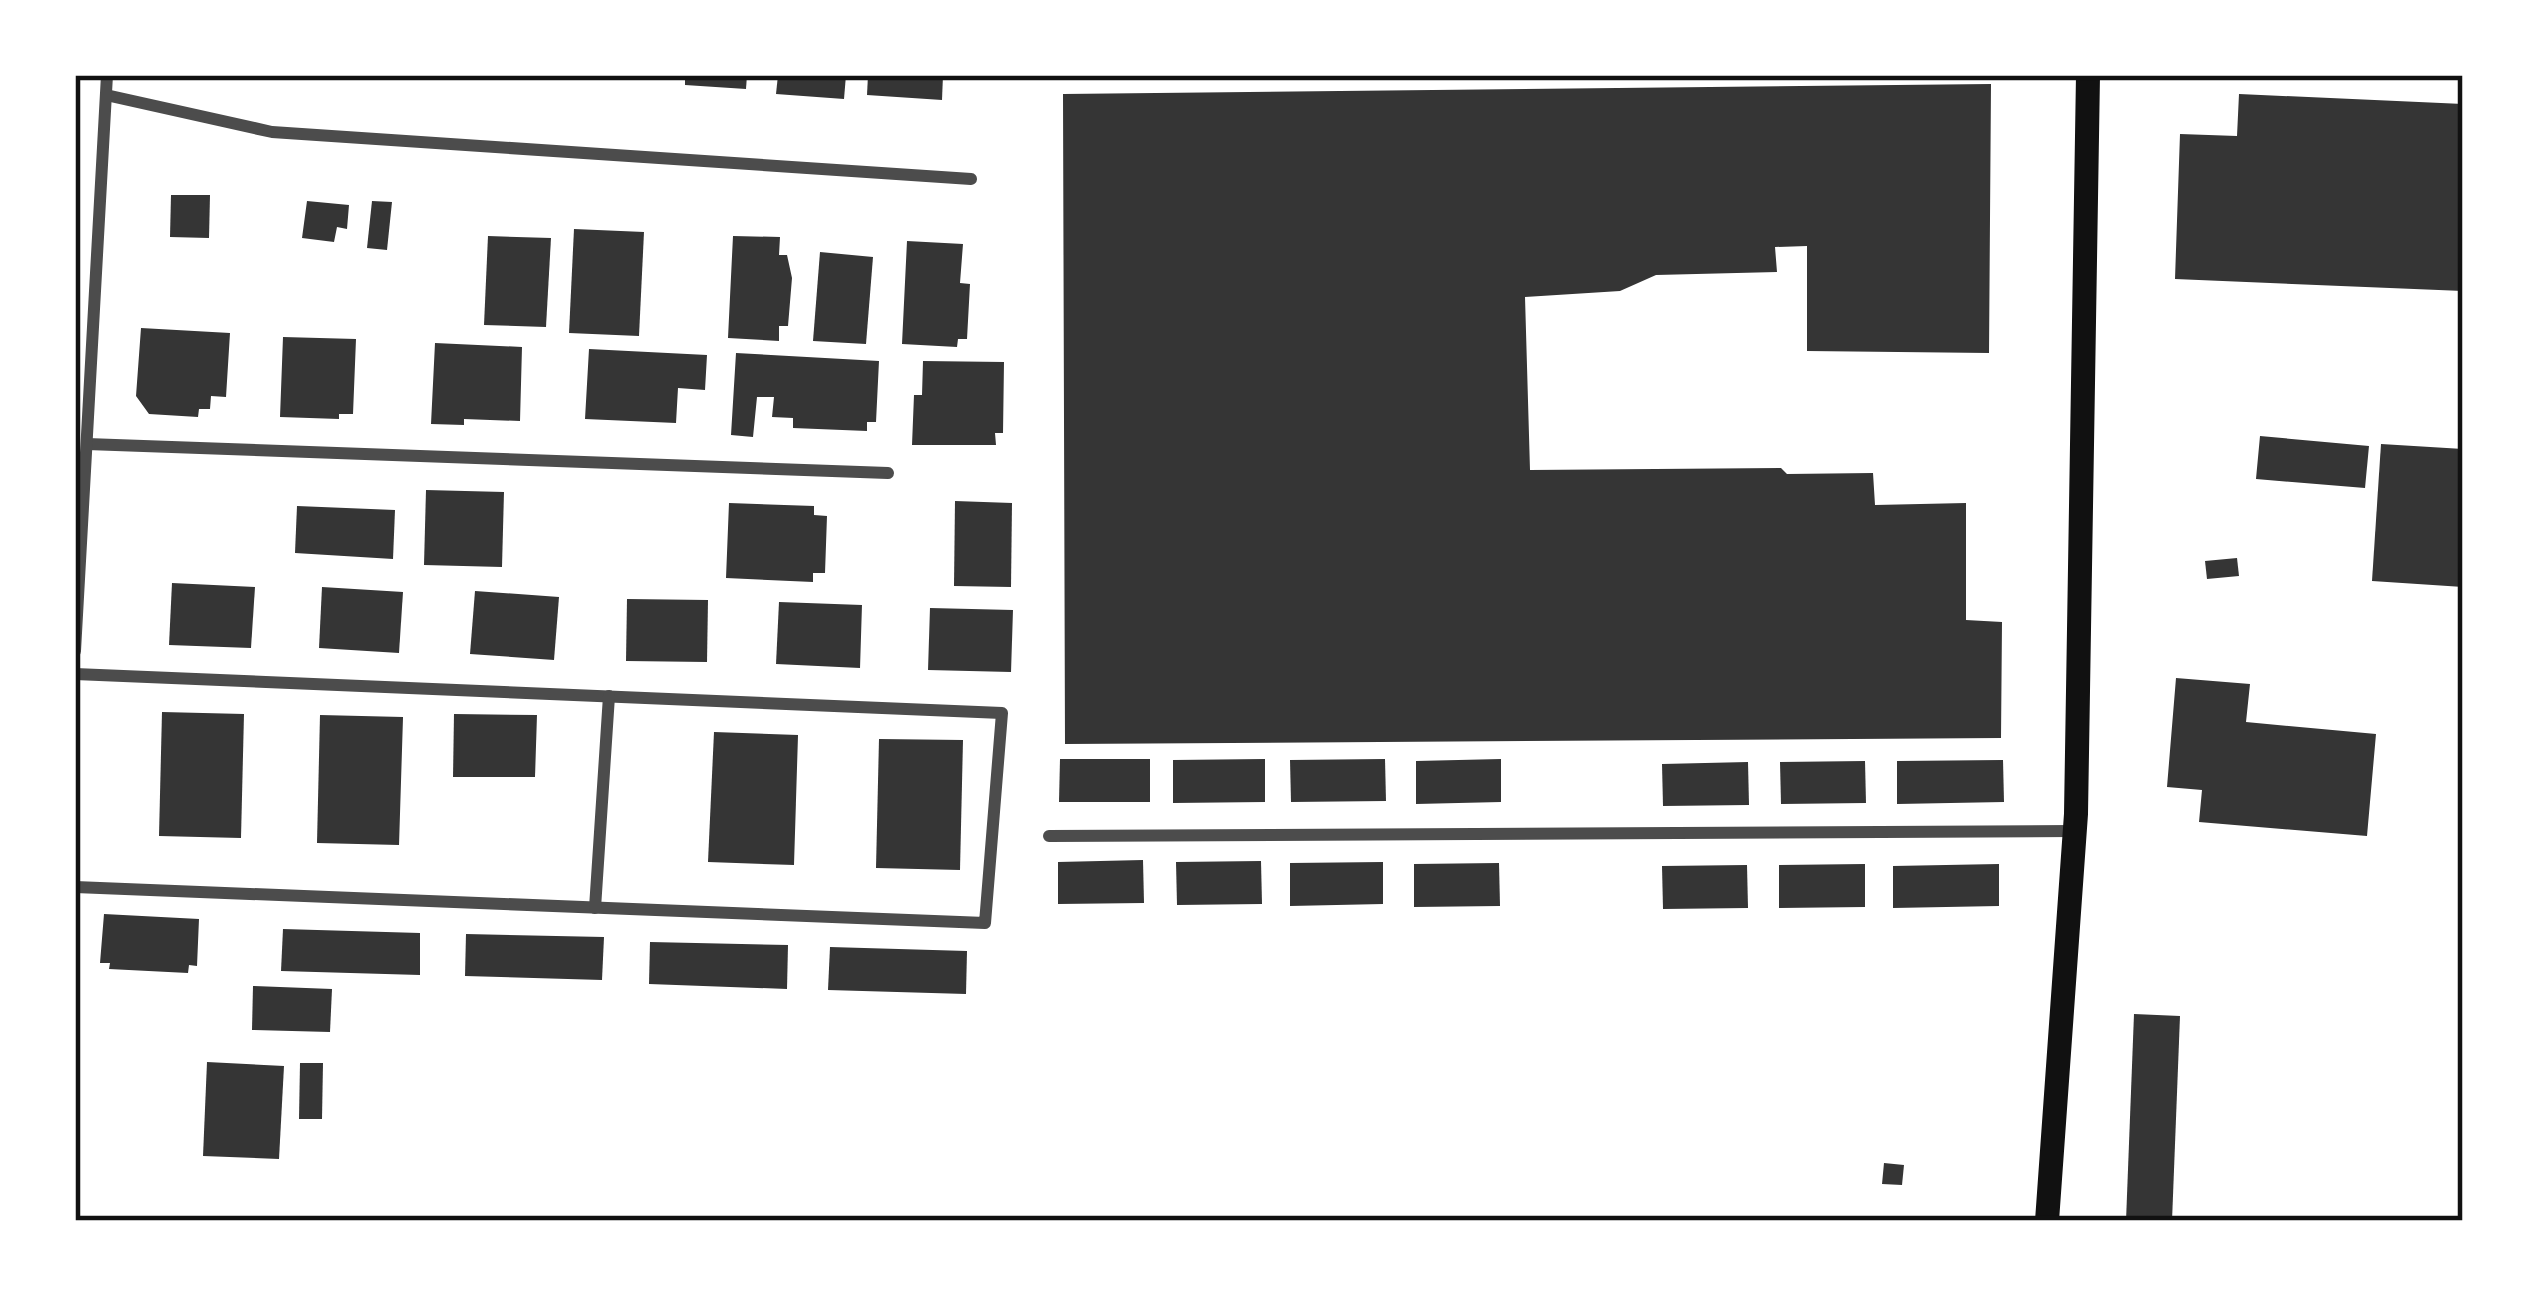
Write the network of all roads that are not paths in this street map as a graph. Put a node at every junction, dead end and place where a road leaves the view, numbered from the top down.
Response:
1 (107, 75) edge
2 (2088, 75) edge
3 (106, 95) junction
4 (970, 179) dead end
5 (87, 444) junction
6 (888, 473) dead end
7 (75, 651) edge
8 (75, 674) edge
9 (609, 696) junction
10 (2075, 831) junction
11 (1049, 836) dead end
12 (75, 887) edge
13 (595, 908) junction
14 (2047, 1221) edge

1 - 3 street
2 - 10 main road
3 - 4 street
3 - 5 street
5 - 6 street
5 - 7 street
8 - 9 street
9 - 13 street
9 - 13 street
10 - 11 street
10 - 14 main road
12 - 13 street

